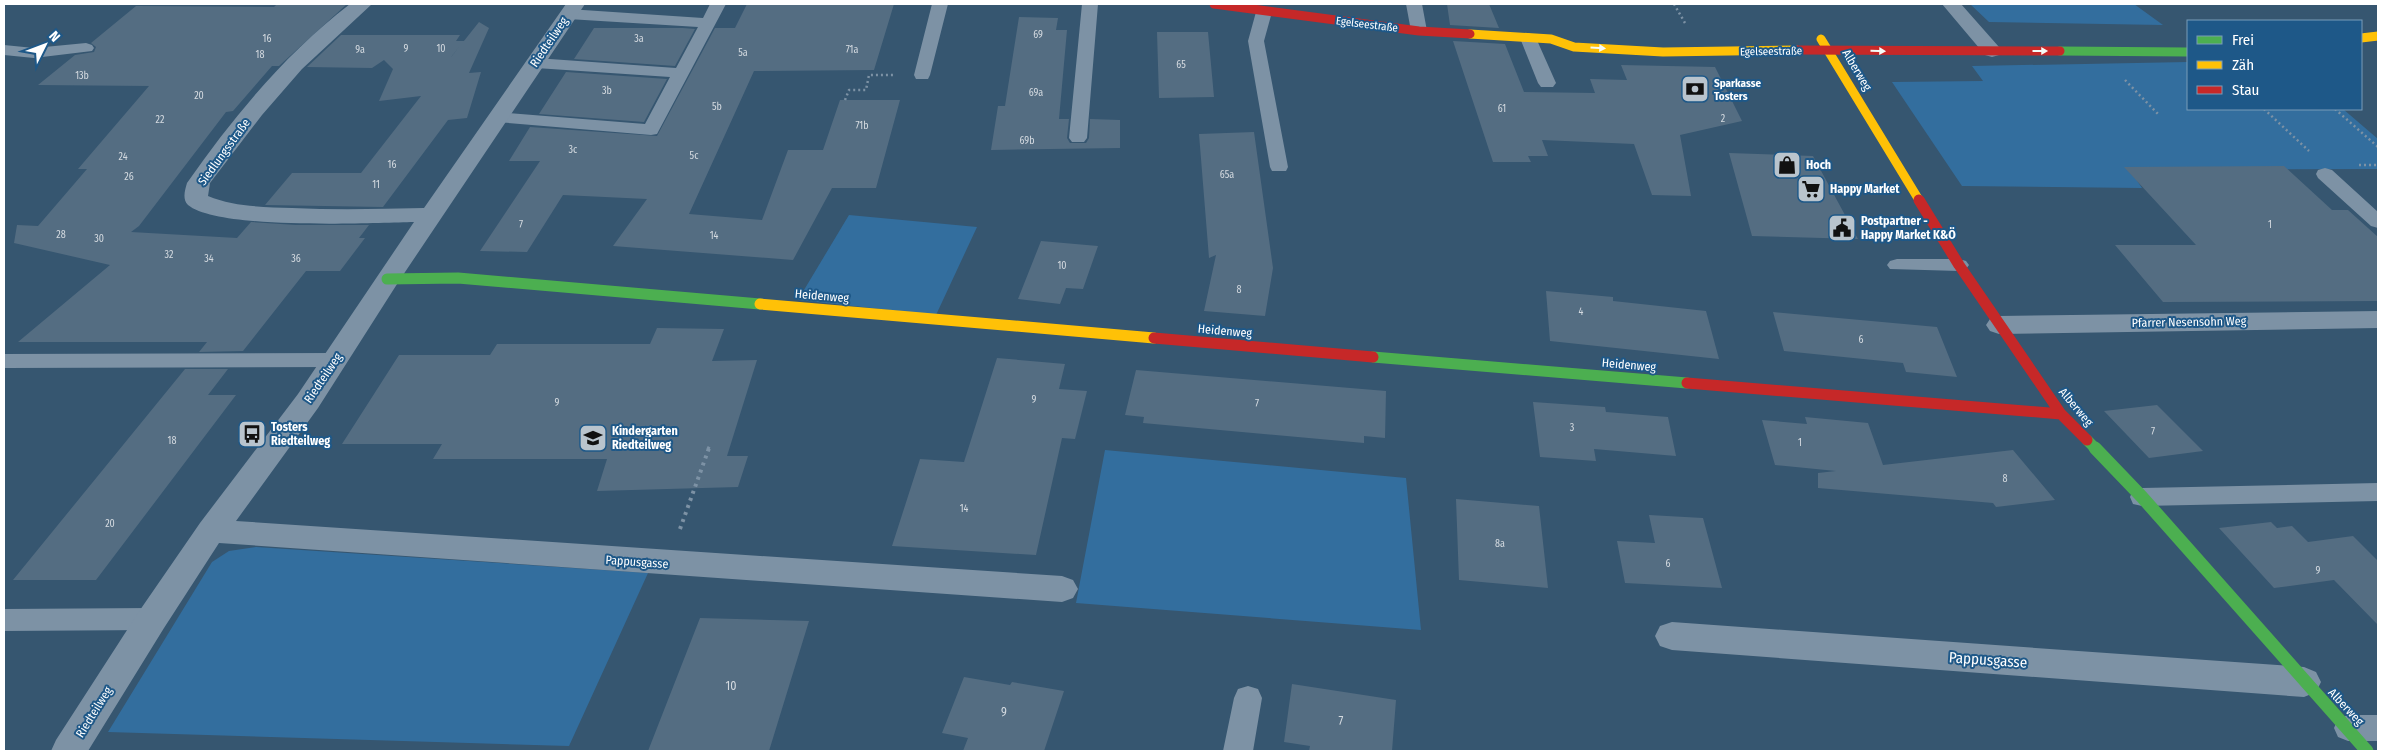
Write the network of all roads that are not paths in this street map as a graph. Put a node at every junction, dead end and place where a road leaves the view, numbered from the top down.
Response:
1 (362, 4) edge
2 (718, 4) edge
3 (940, 4) edge
4 (1090, 4) edge
5 (1214, 4) edge
6 (1414, 4) edge
7 (1951, 4) edge
8 (572, 9) edge
9 (1264, 12) junction
10 (708, 23) junction
11 (1419, 31) junction
12 (1568, 33) dead end
13 (2378, 36) edge
14 (1528, 38) junction
15 (1839, 38) dead end
16 (2362, 38) edge
17 (1551, 40) junction
18 (1983, 40) junction
19 (86, 48) dead end
20 (4, 50) edge
21 (1829, 50) junction
22 (2187, 52) edge
23 (536, 63) junction
24 (681, 73) junction
25 (922, 75) road end
26 (1547, 83) dead end
27 (497, 117) junction
28 (1078, 138) dead end
29 (1279, 167) dead end
30 (2325, 174) road end
31 (430, 215) junction
32 (2378, 222) edge
33 (1896, 265) dead end
34 (1959, 265) junction
35 (387, 279) junction
36 (2378, 319) edge
37 (1999, 325) junction
38 (336, 360) junction
39 (4, 361) edge
40 (2061, 414) junction
41 (2378, 492) edge
42 (2142, 497) junction
43 (211, 531) junction
44 (1062, 590) dead end
45 (152, 619) junction
46 (4, 620) edge
47 (1672, 636) dead end
48 (2304, 682) junction
49 (1248, 698) dead end
50 (2348, 728) junction
51 (2378, 728) edge
52 (69, 751) edge
53 (1238, 751) edge
54 (2367, 751) edge

1 - 31 street, Siedlungsstraße
2 - 10 lane
3 - 25 lane
4 - 28 lane
5 - 9 street, Egelseestraße
6 - 11 lane
7 - 18 street
8 - 10 lane
8 - 23 street, Riedteilweg
9 - 11 street, Egelseestraße
9 - 29 lane
10 - 24 lane
11 - 14 street, Egelseestraße
12 - 17 street, Egelseestraße
13 - 16 street
14 - 17 street, Egelseestraße
14 - 26 lane
15 - 21 street, Alberweg
17 -> 21 street, Egelseestraße
21 -> 18 street, Egelseestraße
18 -> 22 street, Egelseestraße
19 - 20 lane
21 - 34 street, Alberweg
23 - 24 lane
23 - 27 street, Riedteilweg
24 - 27 lane
27 - 31 street, Riedteilweg
30 - 32 lane
31 - 35 street, Riedteilweg
33 - 34 lane
34 - 37 street, Alberweg
35 - 38 street, Riedteilweg
35 - 40 street, Heidenweg
36 - 37 street, Pfarrer Nesensohn Weg
37 - 40 street, Alberweg
38 - 39 lane
38 - 43 street, Riedteilweg
40 - 42 street, Alberweg
41 - 42 lane
42 - 48 street, Alberweg
43 - 44 street, Pappusgasse
43 - 45 street, Riedteilweg
45 - 46 lane
45 - 52 street, Riedteilweg
47 - 48 street, Pappusgasse
48 - 50 street, Alberweg
49 - 53 lane
50 - 51 lane
50 - 54 street, Alberweg

